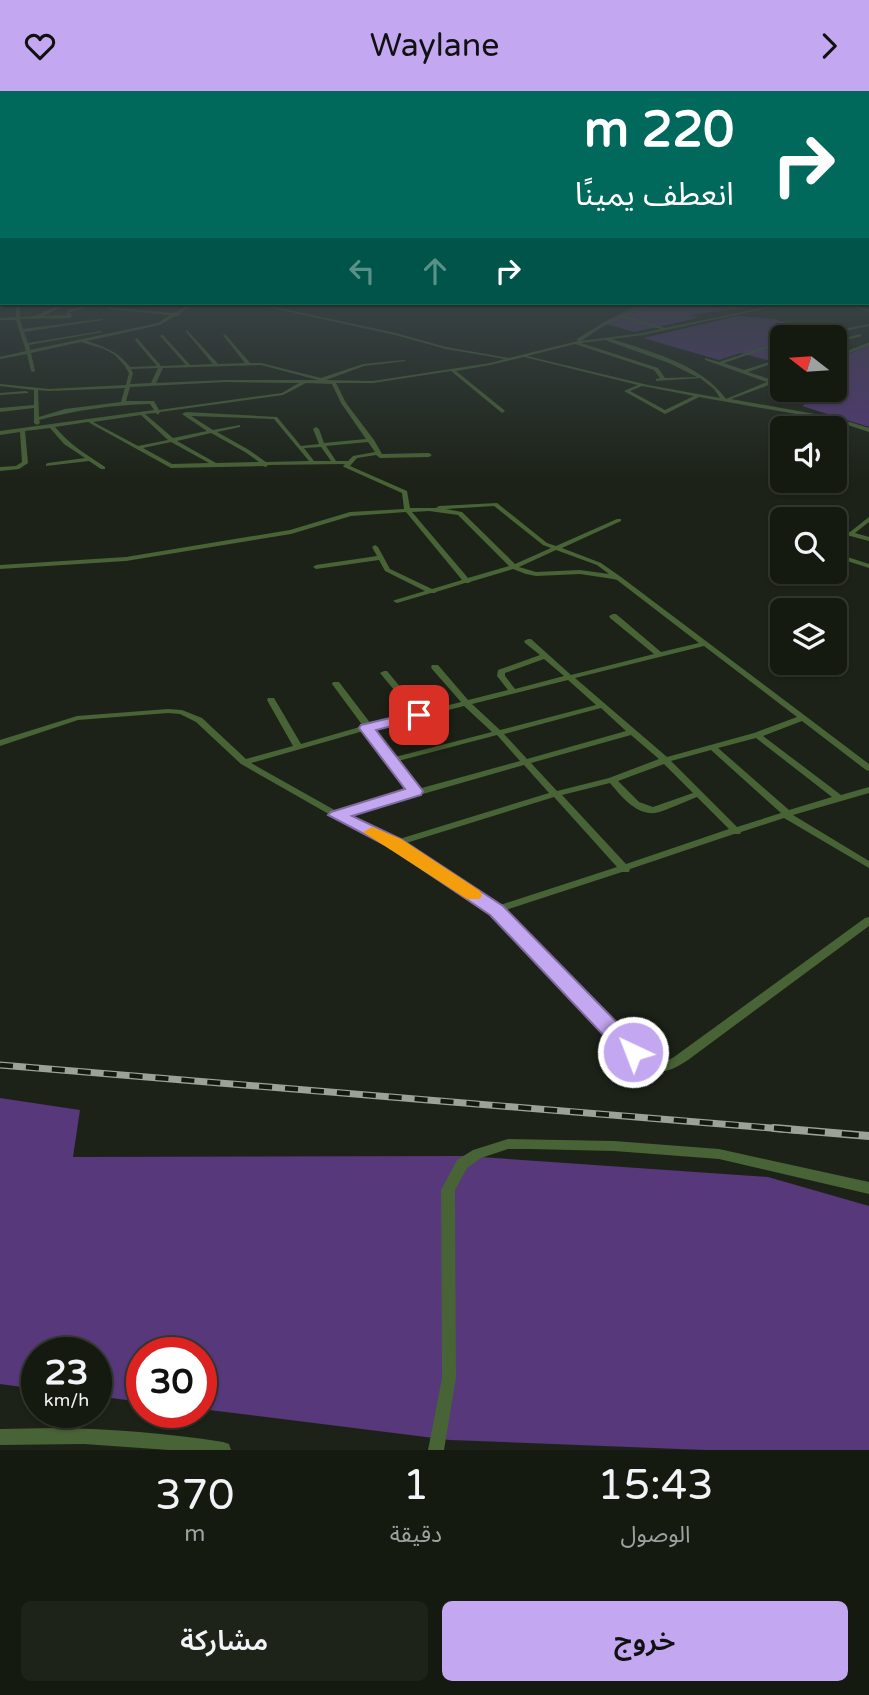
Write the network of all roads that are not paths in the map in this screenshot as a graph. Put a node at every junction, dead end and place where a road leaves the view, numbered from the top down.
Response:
1 (30, 355) edge
2 (120, 355) edge
3 (150, 355) edge
4 (180, 355) edge
5 (208, 355) edge
6 (241, 355) edge
7 (491, 355) edge
8 (613, 355) edge
9 (653, 355) edge
10 (741, 355) edge
11 (525, 356) joint
12 (512, 359) junction
13 (707, 359) dead end
14 (404, 361) dead end
15 (719, 363) junction
16 (770, 363) edge
17 (248, 364) junction
18 (209, 365) junction
19 (216, 365) junction
20 (189, 366) junction
21 (159, 367) junction
22 (129, 368) junction
23 (452, 370) junction
24 (33, 371) dead end
25 (744, 372) junction
26 (698, 378) junction
27 (323, 379) junction
28 (663, 379) junction
29 (770, 381) edge
30 (204, 382) junction
31 (304, 382) junction
32 (8, 383) junction
33 (334, 383) junction
34 (770, 383) edge
35 (0, 385) edge
36 (153, 385) junction
37 (127, 386) junction
38 (646, 386) junction
39 (36, 390) junction
40 (3, 394) edge
41 (699, 395) junction
42 (725, 398) junction
43 (123, 403) junction
44 (37, 406) junction
45 (0, 410) edge
46 (502, 411) dead end
47 (183, 412) junction
48 (158, 413) junction
49 (143, 415) junction
50 (38, 419) junction
51 (90, 422) junction
52 (51, 426) junction
53 (238, 426) dead end
54 (36, 428) junction
55 (316, 429) dead end
56 (22, 430) junction
57 (869, 430) edge
58 (208, 432) junction
59 (0, 433) edge
60 (371, 440) junction
61 (173, 441) junction
62 (322, 445) junction
63 (302, 447) junction
64 (137, 448) junction
65 (377, 453) junction
66 (429, 455) dead end
67 (91, 459) junction
68 (313, 463) junction
69 (335, 463) junction
70 (347, 463) junction
71 (48, 465) dead end
72 (215, 465) junction
73 (266, 465) junction
74 (103, 468) dead end
75 (0, 469) edge
76 (433, 509) junction
77 (407, 510) junction
78 (869, 519) edge
79 (619, 520) dead end
80 (847, 533) edge
81 (850, 534) junction
82 (869, 539) edge
83 (375, 547) dead end
84 (556, 548) junction
85 (380, 558) junction
86 (847, 559) edge
87 (868, 566) edge
88 (0, 567) edge
89 (316, 567) dead end
90 (514, 567) junction
91 (619, 578) junction
92 (467, 582) junction
93 (433, 592) junction
94 (397, 601) dead end
95 (613, 616) dead end
96 (528, 641) dead end
97 (703, 644) junction
98 (658, 654) junction
99 (544, 656) junction
100 (435, 667) dead end
101 (384, 673) dead end
102 (569, 678) junction
103 (335, 684) dead end
104 (513, 692) junction
105 (271, 700) dead end
106 (467, 704) junction
107 (600, 706) junction
108 (419, 715) junction
109 (801, 718) junction
110 (366, 728) junction
111 (631, 732) junction
112 (499, 733) junction
113 (757, 735) junction
114 (0, 743) edge
115 (298, 746) junction
116 (713, 748) junction
117 (393, 760) junction
118 (665, 760) junction
119 (244, 762) junction
120 (527, 762) junction
121 (869, 768) edge
122 (612, 780) junction
123 (869, 790) edge
124 (415, 791) junction
125 (698, 794) junction
126 (555, 795) junction
127 (839, 798) junction
128 (786, 813) junction
129 (337, 815) junction
130 (737, 832) junction
131 (395, 843) junction
132 (869, 865) edge
133 (626, 870) junction
134 (496, 910) junction
135 (869, 921) edge
136 (869, 1188) edge
137 (0, 1437) edge
138 (223, 1450) edge
139 (436, 1450) edge

1 - 24 street
2 - 22 street
3 - 21 street
4 - 20 street
5 - 19 street
6 - 17 street
7 - 12 street
8 - 28 street
9 - 26 street
10 - 15 street
11 - 12 street
11 - 38 street
12 - 23 street
13 - 15 street
14 - 27 street
15 - 25 street
16 - 25 street
17 - 19 street
17 - 27 street
18 - 19 street
18 - 20 street
18 - 30 street
20 - 21 street
21 - 22 street
21 - 36 street
22 - 37 street
23 - 33 street
23 - 46 street
25 - 29 street
26 - 28 street
26 - 42 street
27 - 33 street
28 - 38 street
30 - 31 street
30 - 36 street
31 - 33 street
31 - 47 street
32 - 35 street
32 - 39 street
32 - 40 street
33 - 60 street
34 - 42 street
36 - 37 street
37 - 39 street
37 - 43 street
38 - 41 street
38 - 41 street
39 - 40 street
39 - 44 street
41 - 42 street
42 - 57 street
43 - 48 street
43 - 50 street
44 - 45 street
44 - 50 street
47 - 48 street
47 - 58 street
47 - 63 street
48 - 49 street
49 - 51 street
49 - 61 street
50 - 54 street
51 - 52 street
51 - 64 street
52 - 54 street
52 - 67 street
53 - 58 street
54 - 56 street
55 - 62 street
56 - 59 street
56 - 75 street
58 - 61 street
58 - 73 street
60 - 62 street
60 - 65 street
61 - 64 street
61 - 72 street
62 - 63 street
62 - 69 street
63 - 68 street
64 - 72 street
65 - 66 street
65 - 70 street
67 - 71 street
67 - 74 street
68 - 69 street
68 - 73 street
69 - 70 street
70 - 77 street
72 - 73 street
76 - 77 street
76 - 84 street
76 - 90 street
77 - 88 street
77 - 92 street
78 - 81 street
79 - 84 street
80 - 81 street
81 - 82 street
83 - 85 street
84 - 90 street
84 - 91 street
85 - 89 street
85 - 93 street
86 - 87 street
90 - 91 street
90 - 92 street
91 - 97 street
92 - 93 street
93 - 94 street
95 - 98 street
96 - 99 street
97 - 98 street
97 - 109 street
98 - 102 street
99 - 102 street
99 - 104 street
100 - 106 street
101 - 108 street
102 - 104 street
102 - 107 street
103 - 110 street
104 - 106 street
105 - 115 street
106 - 108 street
106 - 112 street
107 - 111 street
107 - 112 street
108 - 110 street
109 - 113 street
109 - 121 street
110 - 115 street
110 - 117 street
111 - 118 street
111 - 120 street
112 - 117 street
112 - 120 street
113 - 116 street
113 - 127 street
114 - 119 street
115 - 119 street
116 - 118 street
116 - 128 street
117 - 124 street
118 - 122 street
118 - 125 street
119 - 129 street
120 - 124 street
120 - 126 street
122 - 125 street
122 - 126 street
123 - 127 street
124 - 129 street
125 - 130 street
126 - 131 street
126 - 133 street
127 - 128 street
128 - 130 street
128 - 132 street
129 - 131 street
130 - 133 street
131 - 134 street
133 - 134 street
134 - 135 street
136 - 139 street
137 - 138 street

